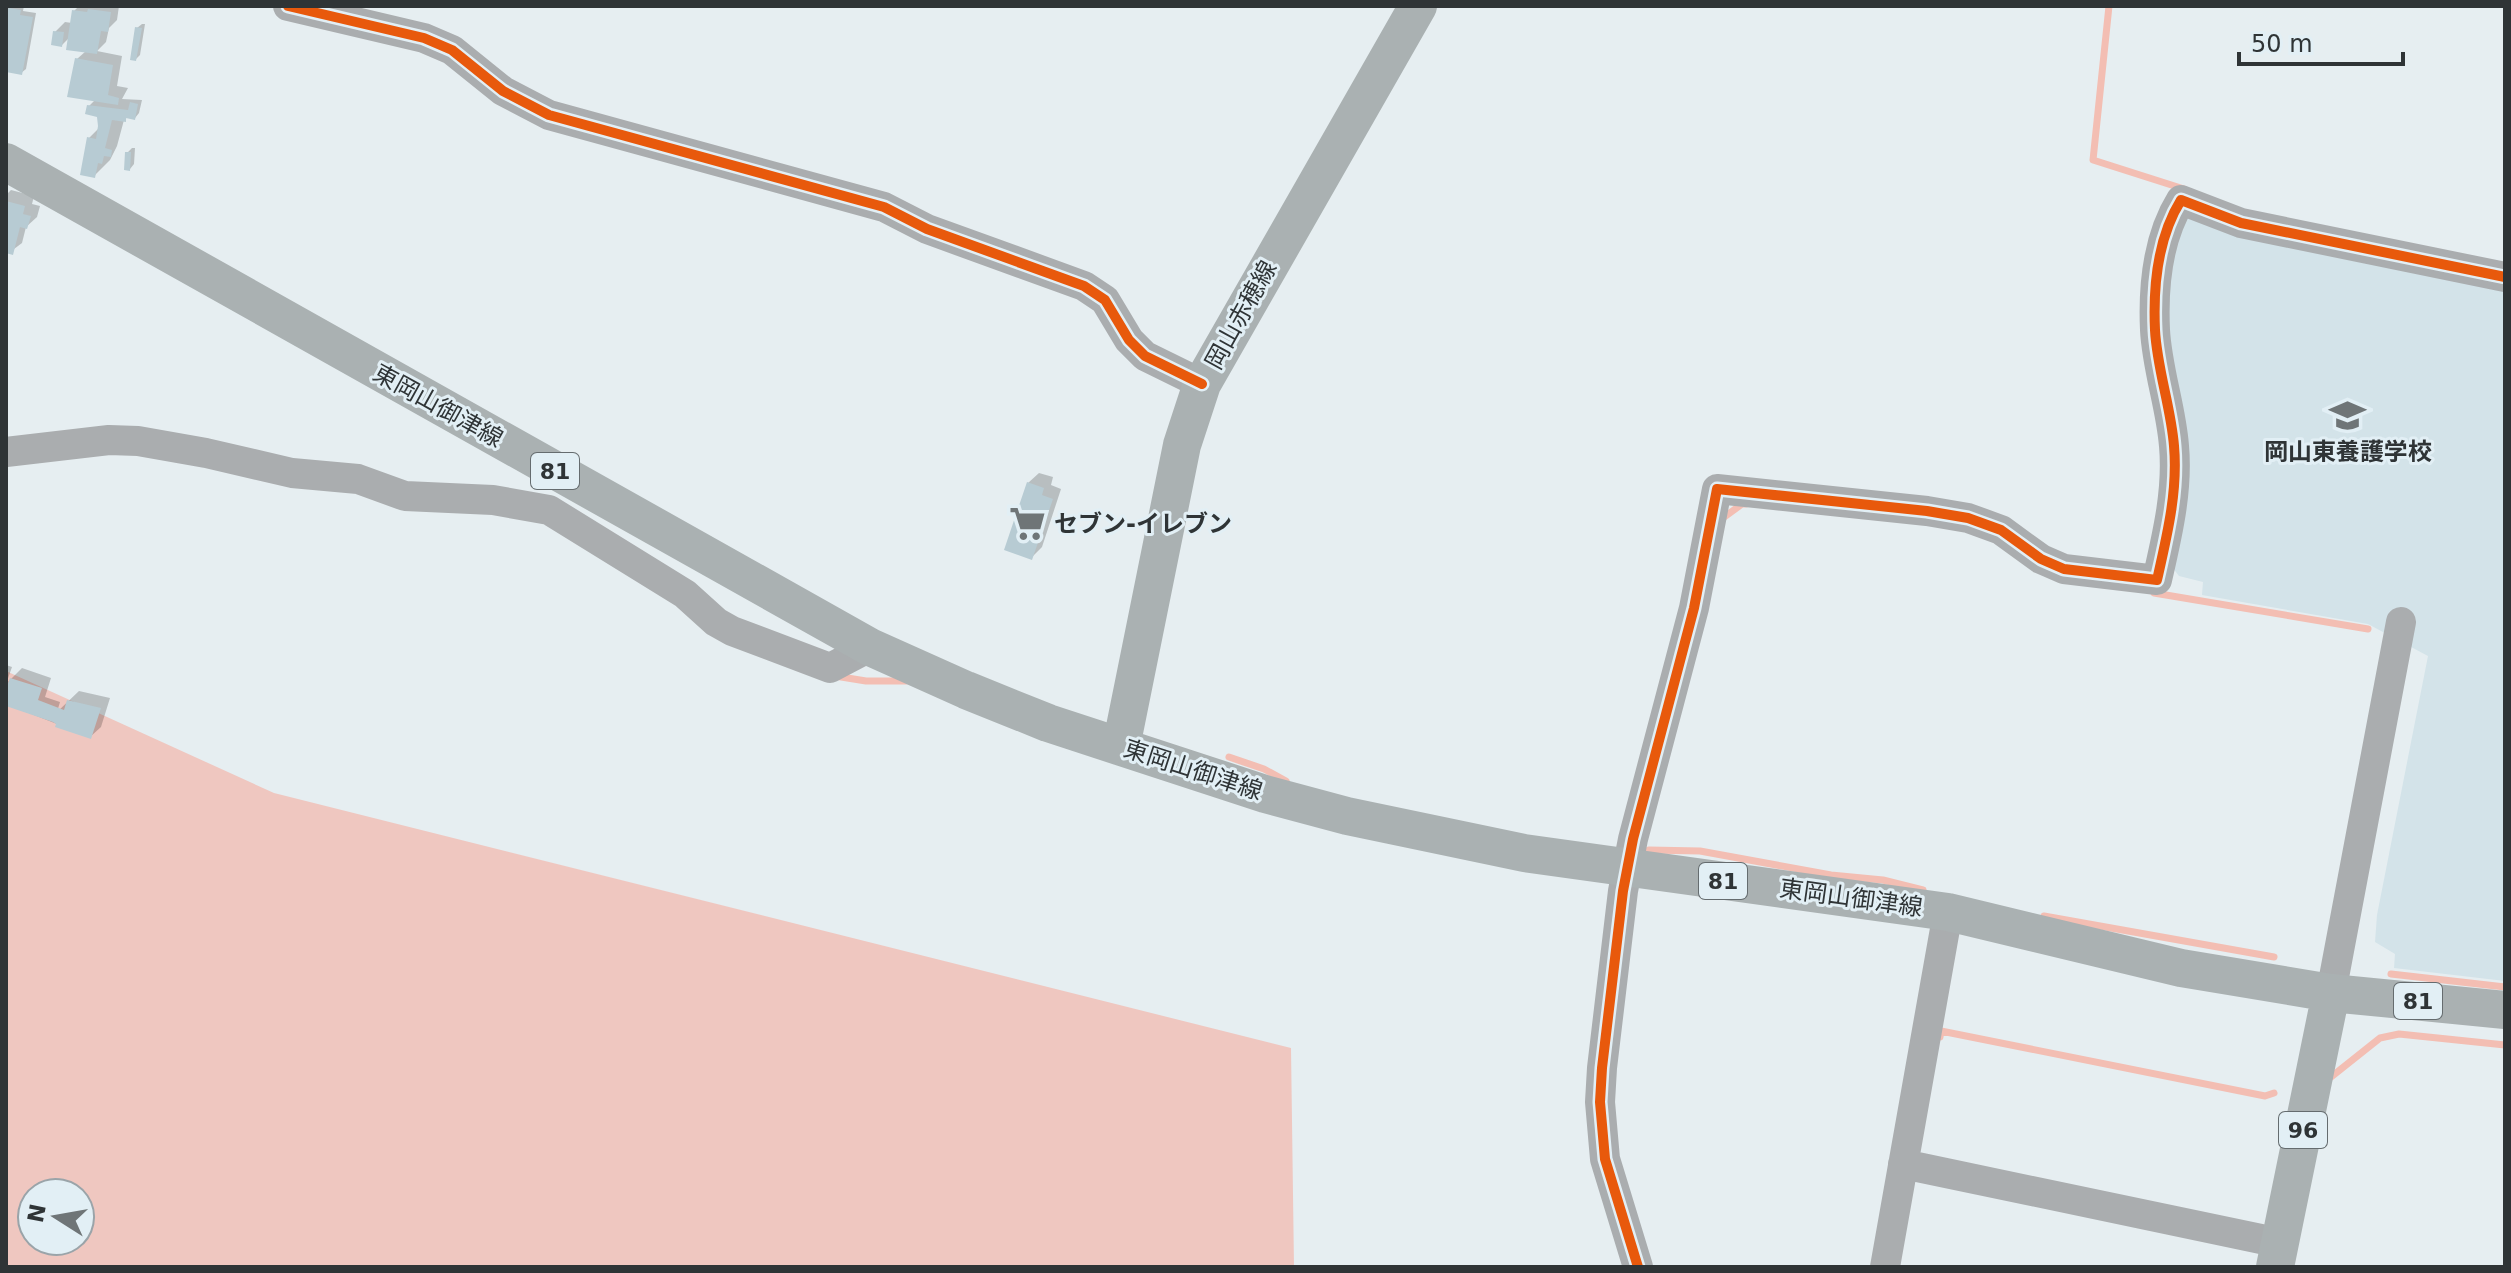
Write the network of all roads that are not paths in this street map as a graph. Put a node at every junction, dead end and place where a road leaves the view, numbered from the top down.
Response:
1 (288, 6) edge
2 (1418, 6) edge
3 (6, 162) edge
4 (2505, 277) edge
5 (1202, 384) junction
6 (6, 452) edge
7 (2401, 622) dead end
8 (870, 647) junction
9 (1121, 747) junction
10 (1627, 868) junction
11 (1948, 912) junction
12 (2331, 993) junction
13 (2505, 1010) edge
14 (1912, 1166) junction
15 (2277, 1255) edge
16 (1638, 1267) edge
17 (1885, 1267) edge

1 - 5 street
2 - 5 main road, 岡山赤穂線
3 - 8 main road, 東岡山御津線 / 81
4 - 10 street
5 - 9 main road, 岡山赤穂線
6 - 8 street
7 - 12 street
8 - 9 main road, 東岡山御津線 / 81
9 - 10 main road, 東岡山御津線 / 81
10 - 11 main road, 東岡山御津線 / 81
10 - 16 street
11 - 12 main road, 東岡山御津線 / 81
11 - 14 street
12 - 13 main road, 東岡山御津線 / 81
12 - 15 main road, 96
14 - 15 street
14 - 17 street

